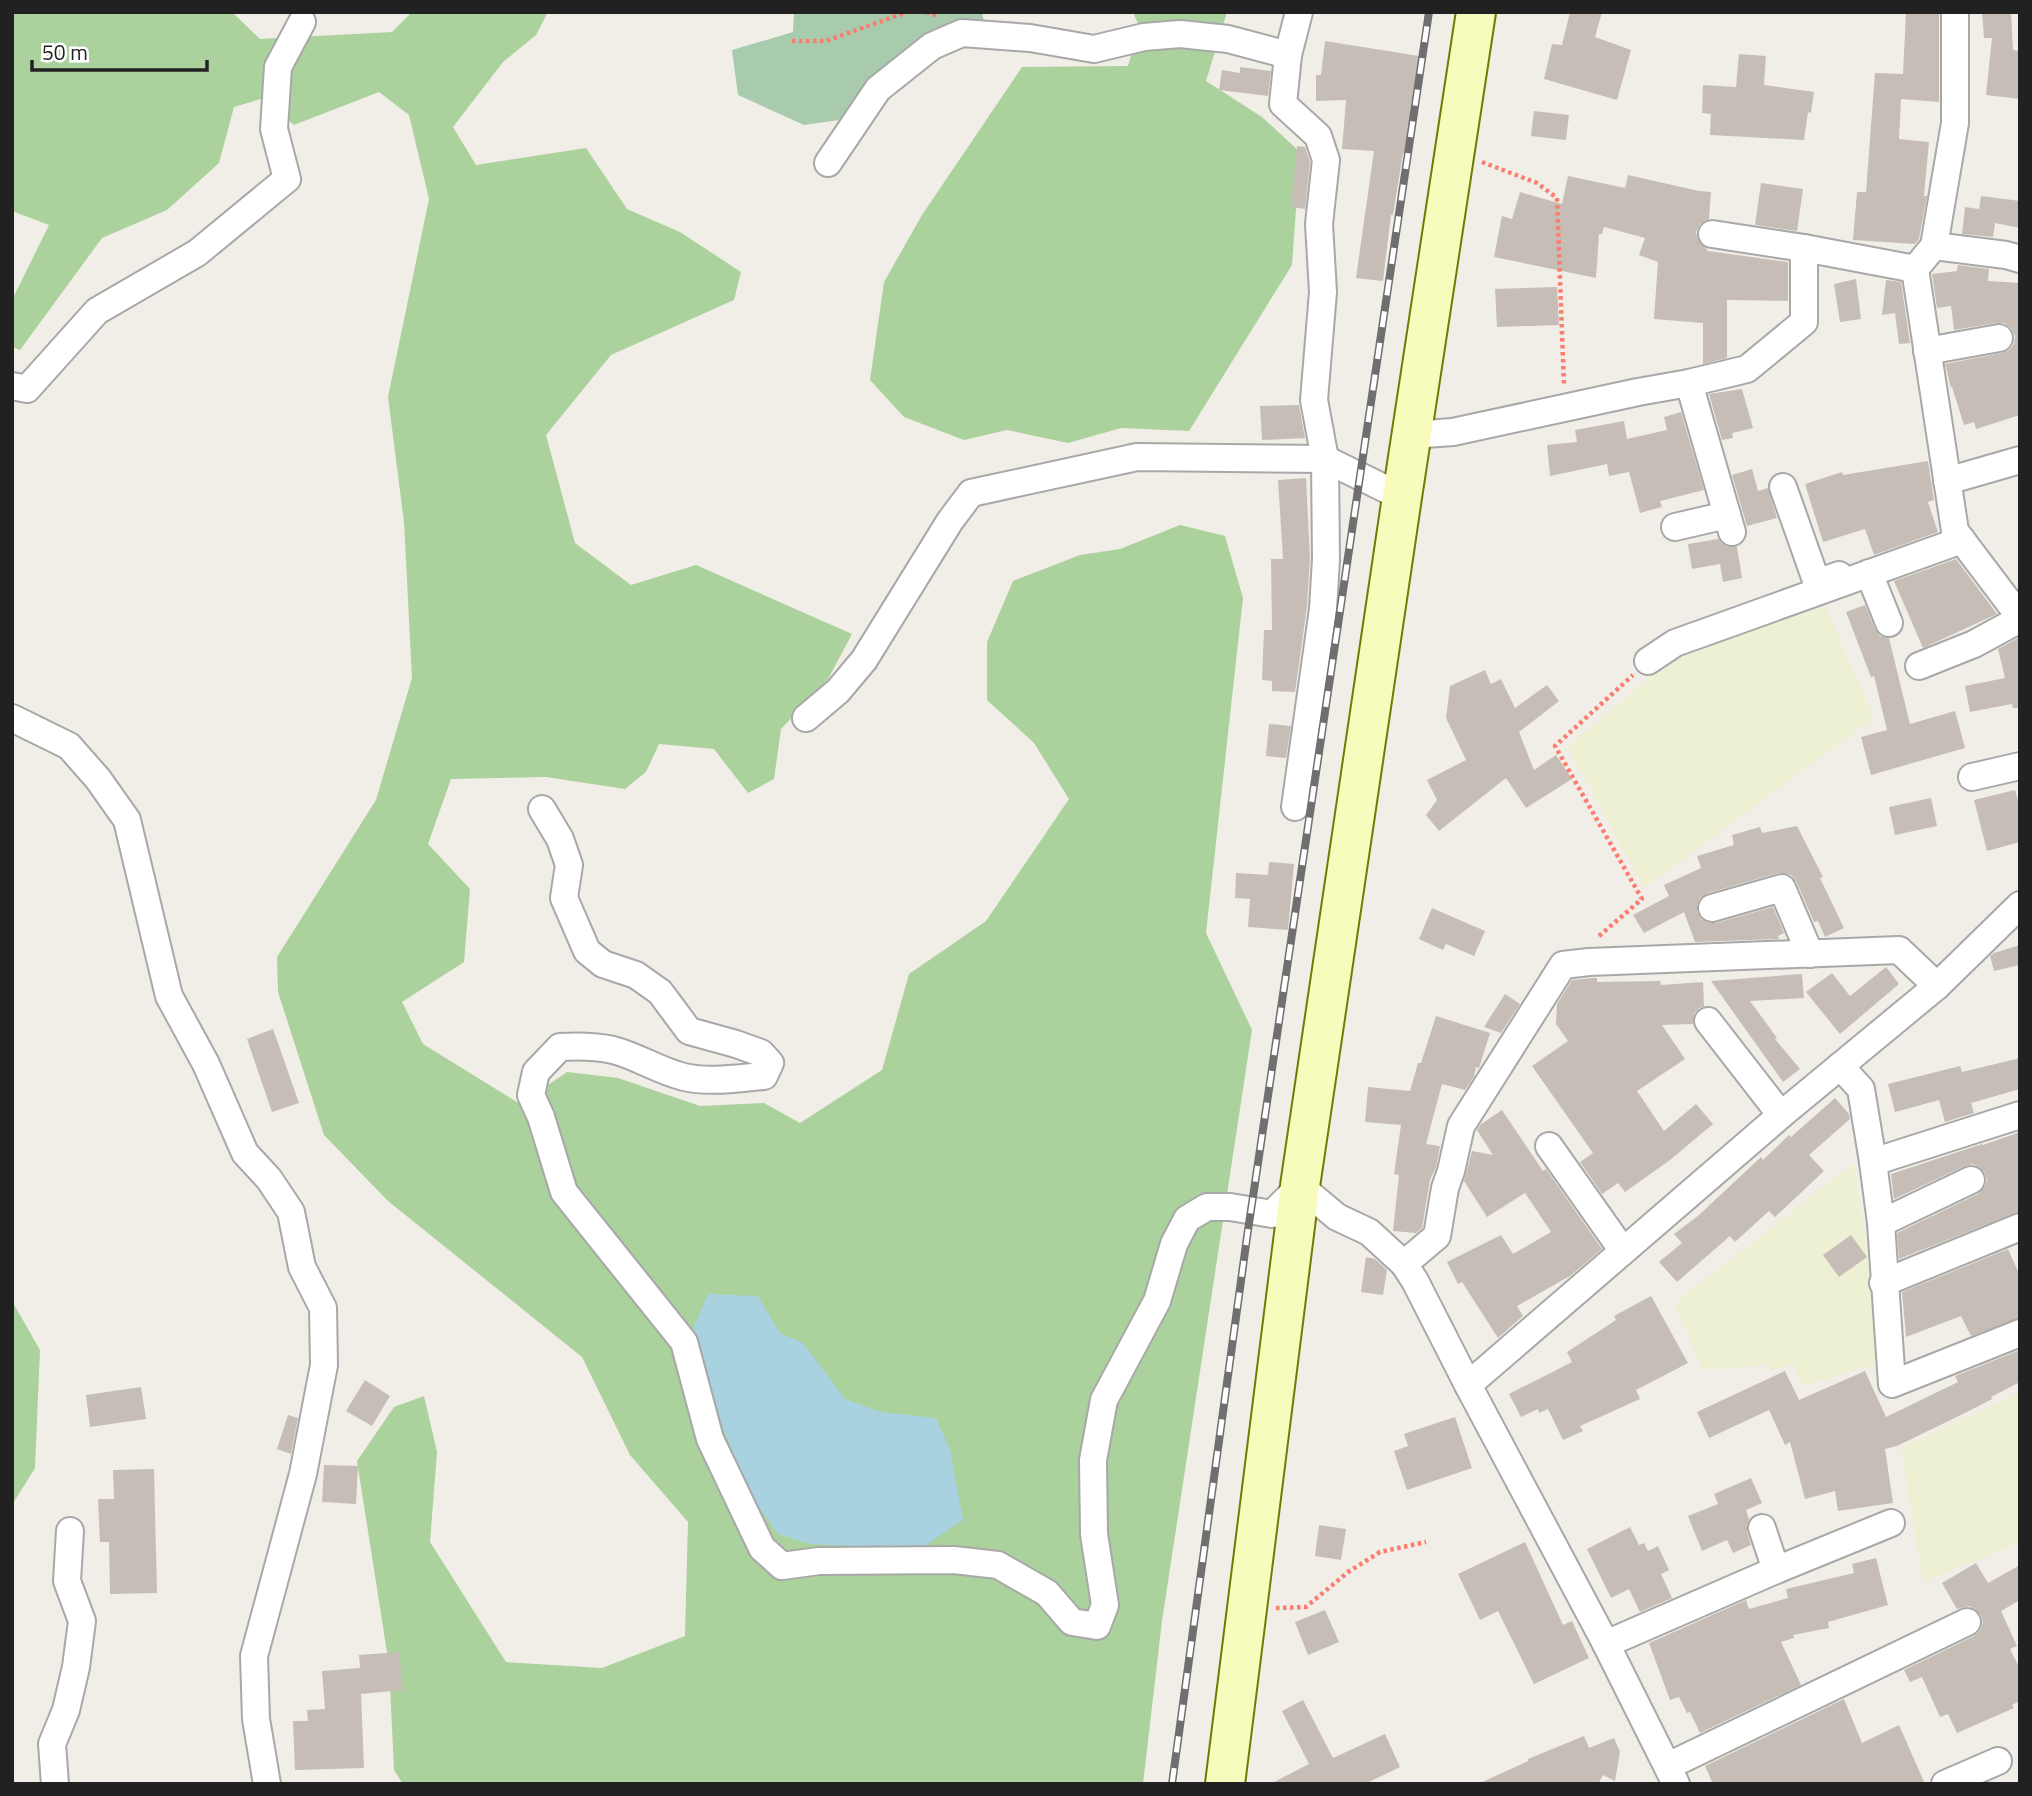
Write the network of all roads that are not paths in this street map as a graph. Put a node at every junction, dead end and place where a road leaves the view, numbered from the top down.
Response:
1 (1299, 12) edge
2 (1476, 12) edge
3 (1955, 12) edge
4 (302, 22) dead end
5 (1289, 55) junction
6 (828, 163) dead end
7 (1712, 234) dead end
8 (1934, 246) junction
9 (1804, 248) junction
10 (2020, 259) edge
11 (1915, 269) junction
12 (1999, 338) dead end
13 (1927, 351) junction
14 (1689, 383) junction
15 (12, 386) edge
16 (1411, 435) junction
17 (1325, 459) junction
18 (2020, 460) edge
19 (1947, 481) junction
20 (1783, 487) dead end
21 (1402, 497) junction
22 (1675, 527) dead end
23 (1962, 540) junction
24 (1864, 575) junction
25 (2020, 618) edge
26 (1889, 623) dead end
27 (1648, 661) road end
28 (1919, 666) dead end
29 (12, 718) edge
30 (806, 718) dead end
31 (2020, 766) edge
32 (1972, 777) dead end
33 (1296, 807) dead end
34 (542, 809) dead end
35 (2020, 905) edge
36 (1712, 908) dead end
37 (1810, 954) junction
38 (1937, 986) junction
39 (1708, 1021) dead end
40 (1840, 1066) junction
41 (1781, 1115) junction
42 (2020, 1115) edge
43 (1549, 1146) dead end
44 (1873, 1162) junction
45 (1971, 1180) dead end
46 (1300, 1186) junction
47 (1881, 1223) junction
48 (2020, 1227) edge
49 (1623, 1251) junction
50 (1405, 1264) junction
51 (1884, 1283) junction
52 (2020, 1333) edge
53 (1468, 1385) junction
54 (1891, 1523) dead end
55 (1762, 1528) dead end
56 (70, 1531) dead end
57 (1776, 1570) junction
58 (1967, 1622) dead end
59 (1606, 1644) junction
60 (1998, 1761) dead end
61 (1672, 1775) edge
62 (55, 1784) edge
63 (267, 1784) edge
64 (1225, 1784) edge
65 (1945, 1784) edge

1 - 5 street
2 - 16 street
3 - 8 street
4 - 15 street
5 - 6 street
5 - 17 street
7 - 9 street
8 - 10 street
8 - 11 street
9 - 11 street
9 - 14 street
11 - 13 street
12 - 13 street
13 - 19 street
14 - 16 street
14 - 22 street
16 - 21 street
17 - 21 street
17 - 30 street
17 - 33 street
18 - 19 street
19 - 23 street
20 - 24 street
21 - 46 street
23 - 24 street
23 - 25 street
24 - 26 street
24 - 27 street
25 - 28 street
29 - 63 street
31 - 32 street
34 - 46 street
35 - 38 street
36 - 37 street
37 - 38 street
37 - 50 street
38 - 40 street
39 - 41 street
40 - 41 street
40 - 44 street
41 - 49 street
42 - 44 street
43 - 49 street
44 - 47 street
45 - 47 street
46 - 50 street
46 - 64 street
47 - 51 street
48 - 51 street
49 - 53 street
50 - 53 street
51 - 52 street
53 - 59 street
54 - 57 street
55 - 57 street
56 - 62 street
57 - 59 street
58 - 61 street
59 - 61 street
60 - 65 street

